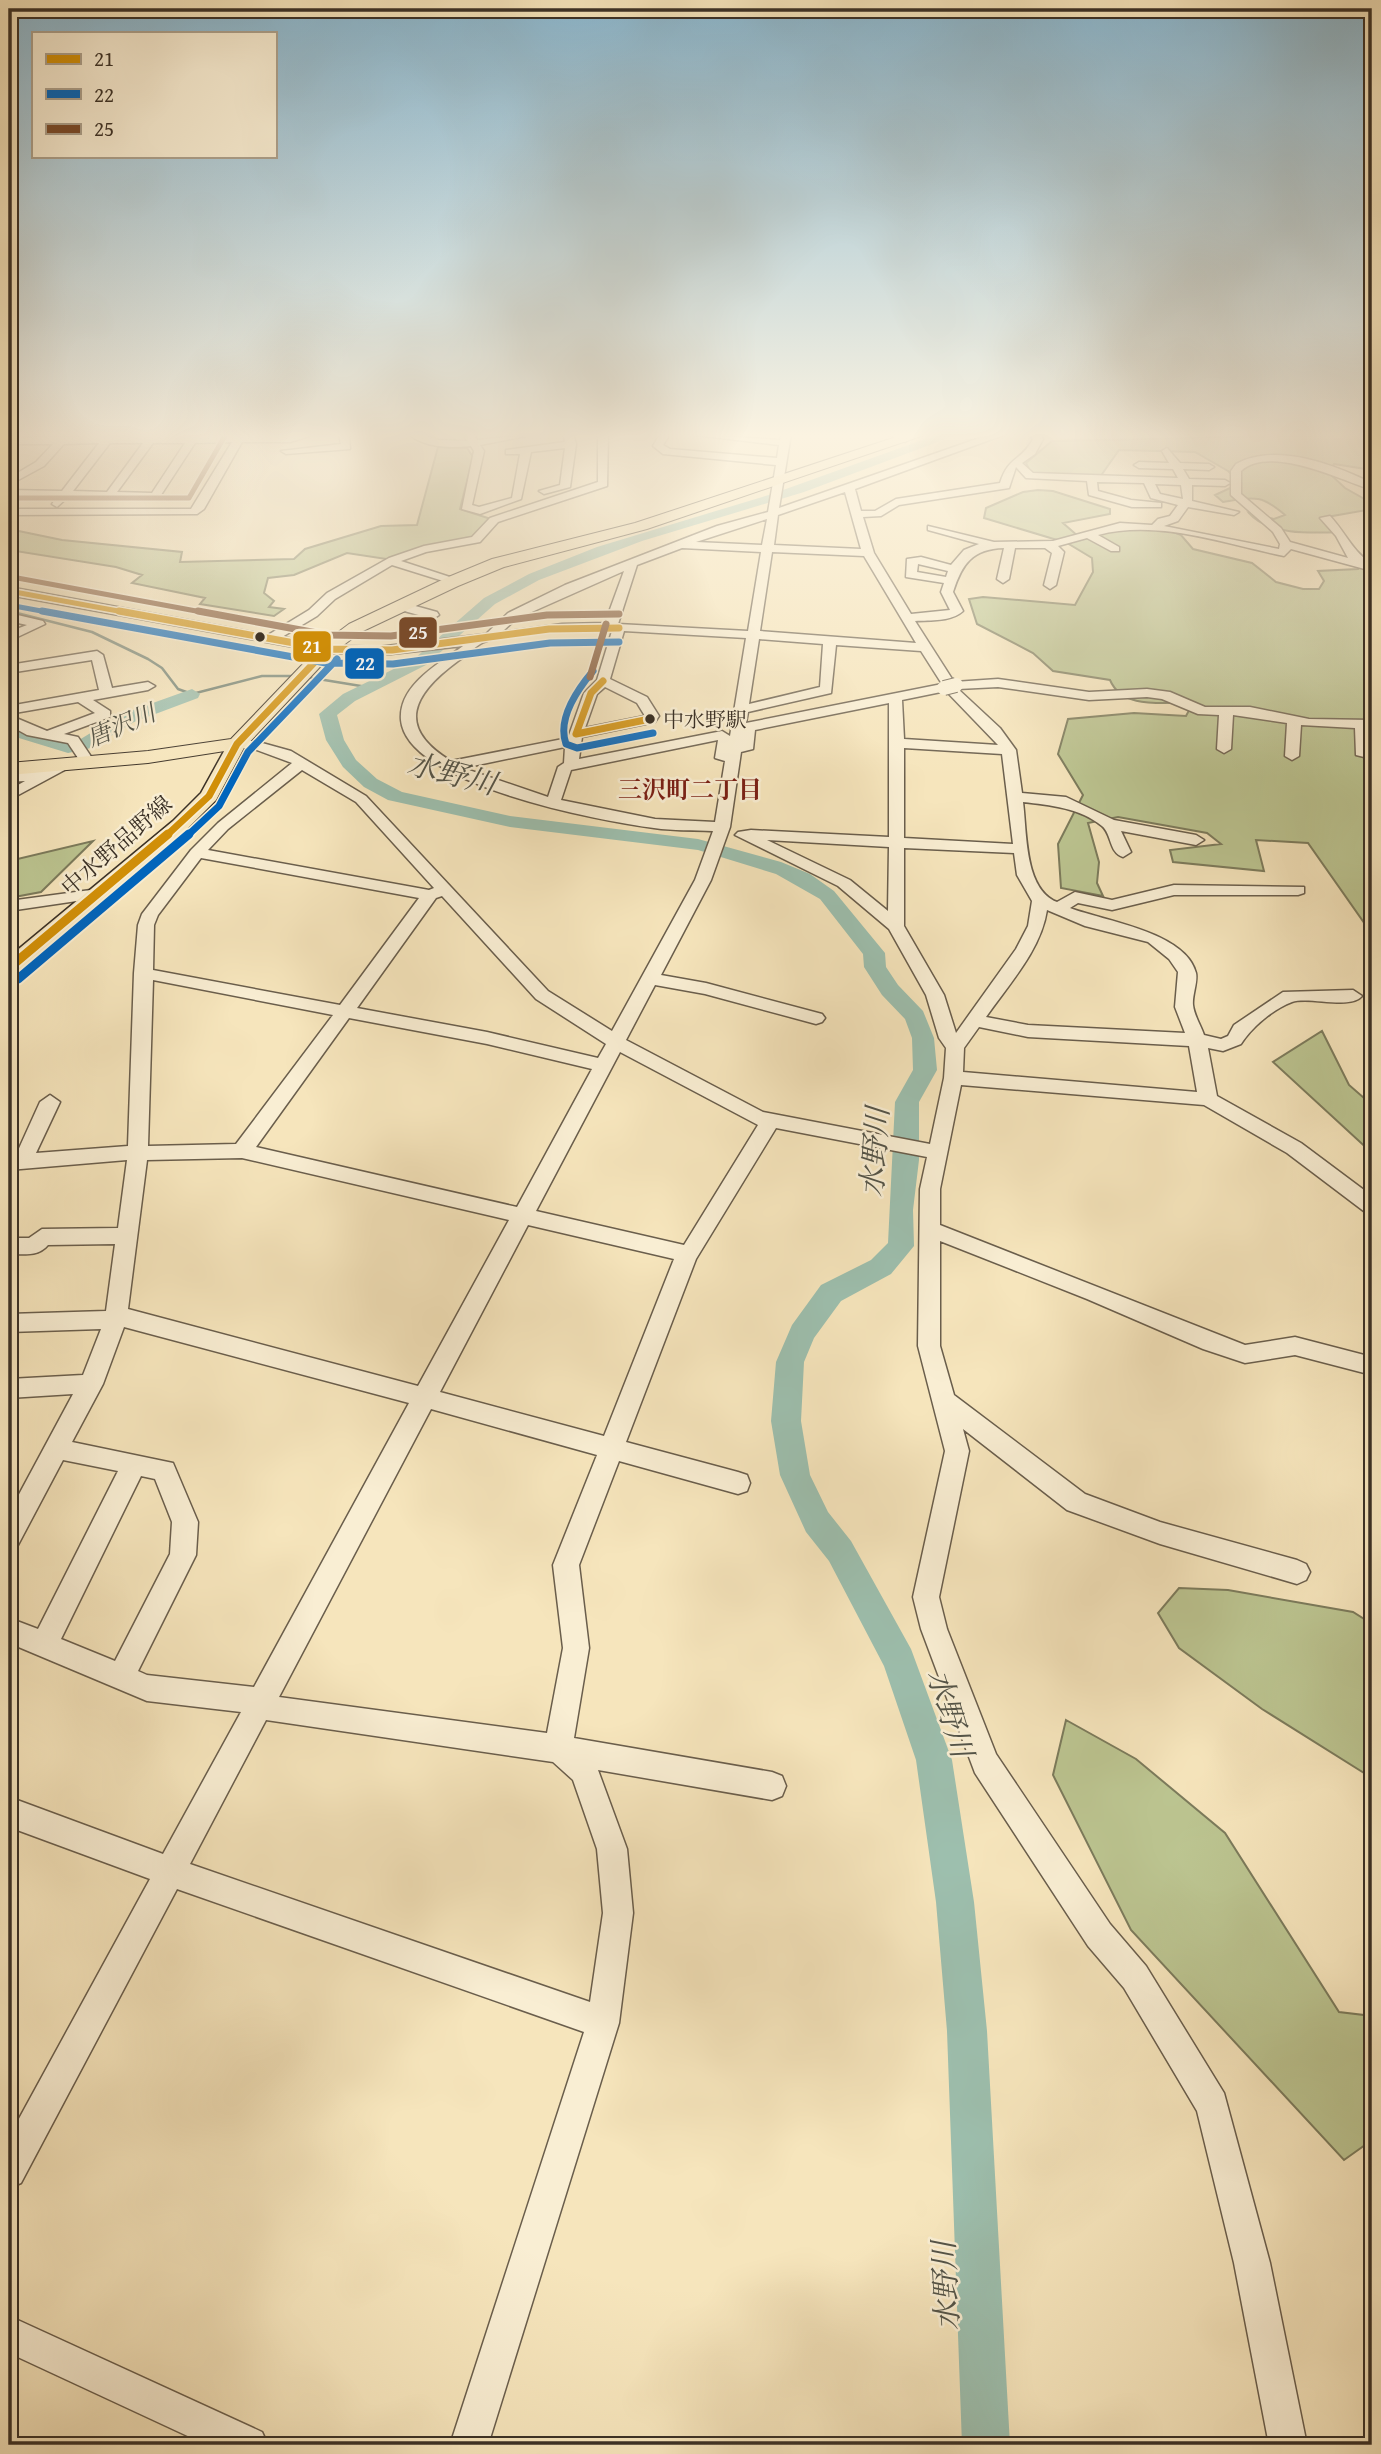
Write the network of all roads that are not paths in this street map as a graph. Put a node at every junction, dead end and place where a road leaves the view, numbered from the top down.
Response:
1 (427, 549) edge
2 (556, 549) edge
3 (669, 549) edge
4 (741, 549) edge
5 (867, 549) edge
6 (981, 549) edge
7 (1009, 549) edge
8 (1054, 549) edge
9 (1260, 549) edge
10 (1286, 549) edge
11 (1302, 549) edge
12 (1348, 549) edge
13 (768, 550) junction
14 (868, 553) junction
15 (393, 560) junction
16 (632, 563) junction
17 (1003, 579) dead end
18 (452, 582) junction
19 (1051, 585) dead end
20 (9, 591) edge
21 (401, 606) junction
22 (433, 615) dead end
23 (9, 617) edge
24 (909, 618) junction
25 (615, 628) junction
26 (752, 634) junction
27 (9, 637) edge
28 (494, 637) junction
29 (270, 639) junction
30 (471, 641) junction
31 (830, 642) junction
32 (327, 649) junction
33 (928, 650) junction
34 (9, 652) edge
35 (9, 667) edge
36 (746, 678) junction
37 (57, 681) junction
38 (603, 681) junction
39 (1011, 685) junction
40 (148, 686) dead end
41 (954, 686) junction
42 (106, 693) junction
43 (79, 697) junction
44 (891, 697) junction
45 (750, 708) junction
46 (9, 710) edge
47 (1226, 711) junction
48 (9, 719) edge
49 (1293, 721) junction
50 (748, 727) junction
51 (1367, 727) edge
52 (995, 731) junction
53 (49, 735) junction
54 (574, 737) junction
55 (897, 743) junction
56 (237, 744) junction
57 (1224, 749) dead end
58 (1009, 750) junction
59 (1363, 755) dead end
60 (1292, 756) dead end
61 (72, 758) junction
62 (301, 763) junction
63 (572, 765) junction
64 (450, 766) junction
65 (9, 769) edge
66 (729, 772) junction
67 (9, 778) edge
68 (9, 796) edge
69 (1017, 797) junction
70 (553, 803) junction
71 (1110, 824) junction
72 (720, 831) junction
73 (743, 835) junction
74 (1196, 840) dead end
75 (896, 842) junction
76 (1021, 849) junction
77 (1123, 852) dead end
78 (197, 853) junction
79 (1298, 890) dead end
80 (437, 892) junction
81 (98, 894) junction
82 (1040, 901) junction
83 (9, 906) edge
84 (1060, 907) junction
85 (896, 926) junction
86 (9, 968) edge
87 (143, 973) junction
88 (651, 979) junction
89 (1353, 996) dead end
90 (344, 1013) junction
91 (816, 1018) dead end
92 (974, 1020) junction
93 (615, 1040) junction
94 (1197, 1041) junction
95 (955, 1048) junction
96 (601, 1065) junction
97 (953, 1078) junction
98 (1209, 1098) junction
99 (50, 1102) dead end
100 (770, 1122) junction
101 (242, 1151) junction
102 (933, 1151) junction
103 (138, 1153) junction
104 (16, 1162) edge
105 (1372, 1207) edge
106 (520, 1216) junction
107 (930, 1229) junction
108 (127, 1236) junction
109 (9, 1246) edge
110 (687, 1254) junction
111 (116, 1320) junction
112 (9, 1323) edge
113 (1372, 1366) edge
114 (91, 1384) junction
115 (9, 1388) edge
116 (422, 1398) junction
117 (942, 1399) junction
118 (58, 1449) junction
119 (611, 1449) junction
120 (135, 1463) junction
121 (738, 1483) dead end
122 (9, 1537) edge
123 (1297, 1572) dead end
124 (9, 1630) edge
125 (43, 1646) junction
126 (121, 1677) junction
127 (259, 1701) junction
128 (558, 1749) junction
129 (772, 1786) dead end
130 (9, 1812) edge
131 (170, 1872) junction
132 (603, 2023) junction
133 (9, 2171) edge
134 (9, 2334) edge
135 (249, 2445) edge
136 (469, 2445) edge
137 (1288, 2445) edge

1 - 15 street
2 - 18 highway
3 - 16 street
4 - 13 street
5 - 14 street
6 - 24 street
7 - 17 street
8 - 19 street
9 - 10 street
11 - 12 street
13 - 14 street
13 - 26 street
14 - 24 street
15 - 18 street
15 - 29 street
16 - 25 street
16 - 28 street
18 - 21 highway
20 - 29 street
21 - 22 street
21 - 32 highway
23 - 27 street
24 - 33 street
25 - 26 street
25 - 28 street
25 - 38 street
26 - 31 street
26 - 36 street
28 - 30 street
29 - 32 street
30 - 32 street
30 - 64 street
31 - 33 street
31 - 45 street
32 - 56 highway
33 - 39 street
33 - 52 street
34 - 35 street
35 - 37 street
36 - 45 street
36 - 66 street
37 - 42 street
37 - 43 street
37 - 46 street
38 - 54 street
38 - 54 street
39 - 41 street
39 - 47 street
40 - 42 street
41 - 44 street
41 - 52 street
42 - 43 street
43 - 53 street
44 - 50 street
44 - 55 street
45 - 50 street
47 - 49 street
47 - 57 street
48 - 53 street
49 - 51 street
49 - 60 street
50 - 66 street
51 - 59 street
52 - 58 street
53 - 61 street
54 - 63 street
54 - 64 street
55 - 58 street
55 - 75 street
56 - 61 highway
56 - 62 street
56 - 81 main road, 中水野品野線
58 - 69 street
61 - 65 highway
61 - 67 street
61 - 68 street
62 - 78 street
62 - 80 street
63 - 66 street
63 - 70 street
64 - 70 street
66 - 72 street
69 - 71 street
69 - 76 street
70 - 72 street
71 - 74 street
71 - 77 street
72 - 73 street
72 - 88 street
73 - 75 street
73 - 85 street
75 - 76 street
75 - 85 street
76 - 82 street
78 - 80 street
78 - 87 street
79 - 84 street
80 - 90 street
80 - 93 street
81 - 83 street
81 - 86 main road, 中水野品野線
82 - 84 street
82 - 92 street
84 - 94 street
85 - 95 street
87 - 90 street
87 - 103 street
88 - 91 street
88 - 93 street
89 - 94 street
90 - 96 street
90 - 101 street
92 - 94 street
92 - 95 street
93 - 96 street
93 - 100 street
94 - 98 street
95 - 97 street
96 - 106 street
97 - 98 street
97 - 102 street
98 - 105 street
99 - 104 street
100 - 102 street
100 - 110 street
101 - 103 street
101 - 106 street
102 - 107 street
103 - 104 street
103 - 108 street
106 - 110 street
106 - 116 street
107 - 113 street
107 - 117 street
108 - 109 street
108 - 111 street
110 - 119 street
111 - 112 street
111 - 114 street
111 - 116 street
114 - 115 street
114 - 118 street
116 - 119 street
116 - 127 street
117 - 123 street
117 - 137 street
118 - 120 street
118 - 122 street
119 - 121 street
119 - 128 street
120 - 125 street
120 - 126 street
124 - 125 street
125 - 126 street
126 - 127 street
127 - 128 street
127 - 131 street
128 - 129 street
128 - 132 street
130 - 131 street
131 - 132 street
131 - 133 street
132 - 136 street
134 - 135 street

